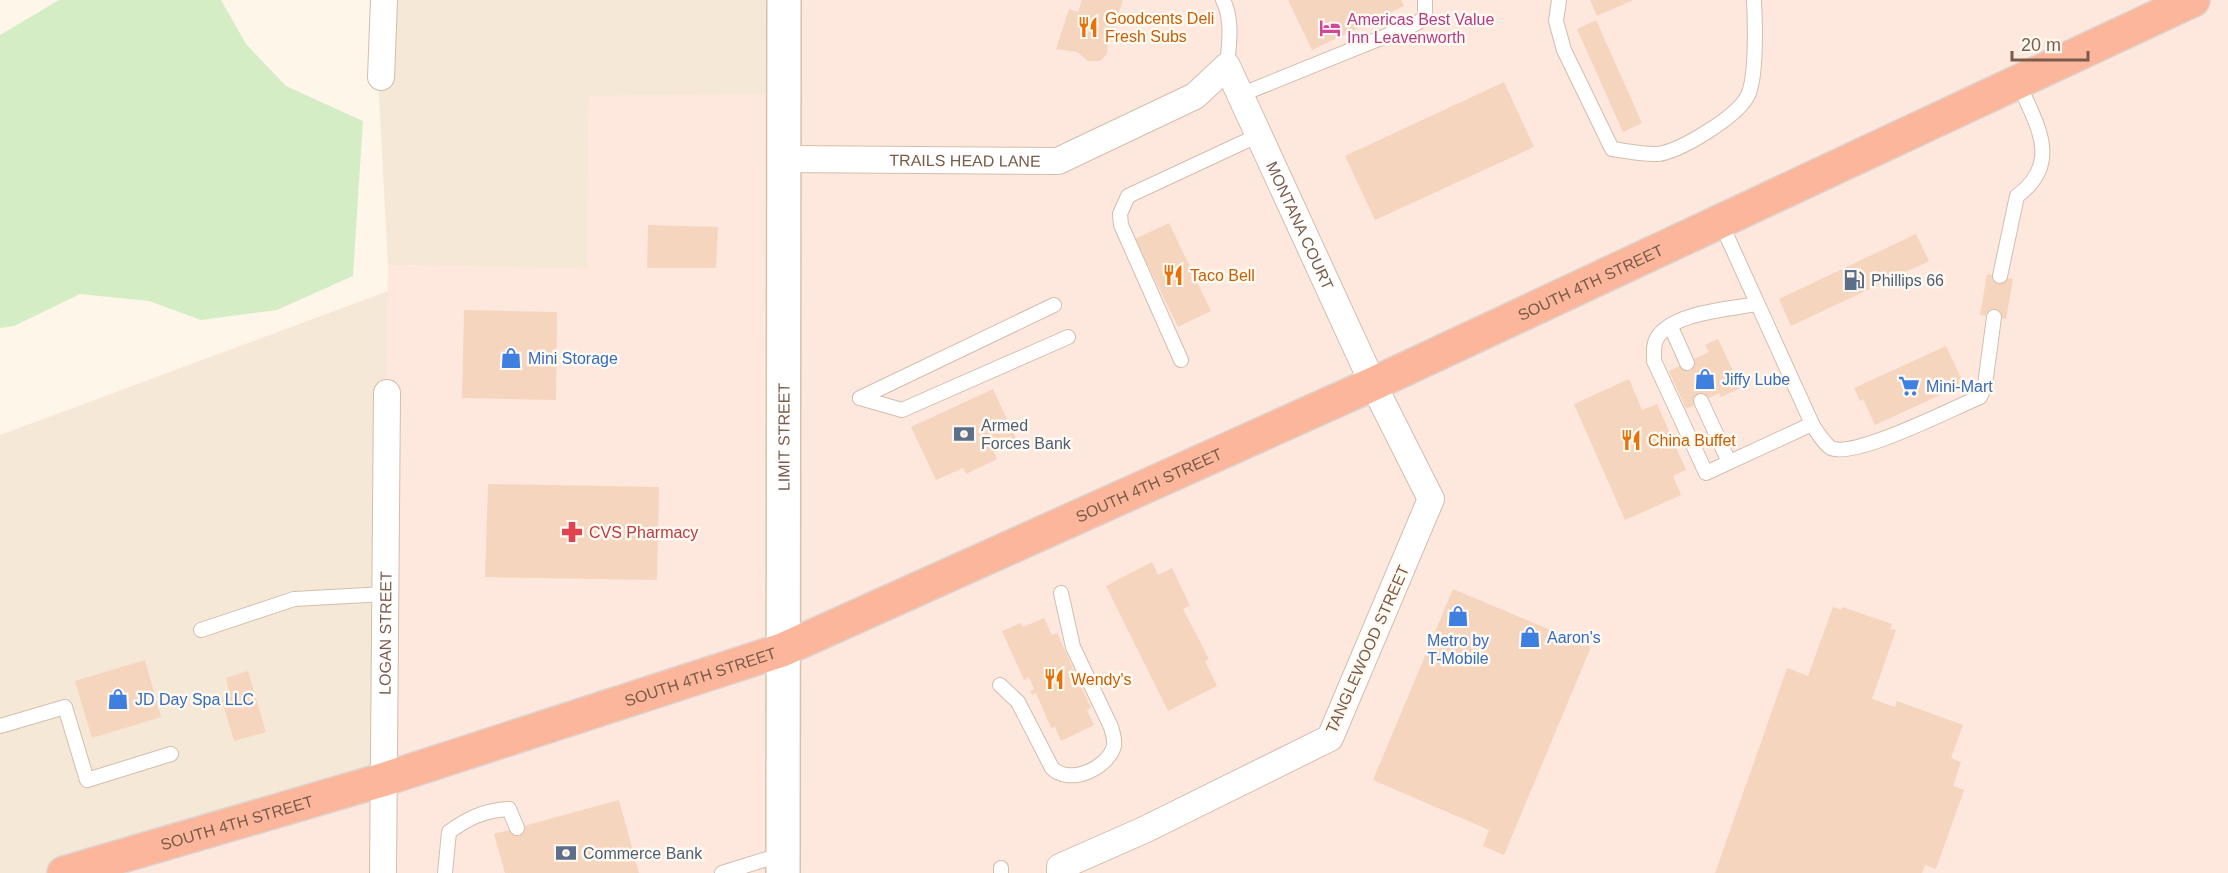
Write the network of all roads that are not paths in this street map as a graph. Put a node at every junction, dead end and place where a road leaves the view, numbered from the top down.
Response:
1 (384, 0) edge
2 (784, 0) edge
3 (1222, 0) edge
4 (1425, 0) edge
5 (1559, 0) edge
6 (1754, 0) edge
7 (2193, 0) edge
8 (2161, 7) edge
9 (1227, 66) junction
10 (381, 77) dead end
11 (2018, 81) junction
12 (1240, 96) junction
13 (1259, 135) junction
14 (785, 159) junction
15 (1720, 221) junction
16 (2000, 276) dead end
17 (1757, 304) junction
18 (1054, 305) dead end
19 (1994, 317) dead end
20 (1671, 327) junction
21 (1068, 337) dead end
22 (1181, 360) dead end
23 (1687, 363) dead end
24 (1373, 384) junction
25 (387, 393) dead end
26 (1701, 401) dead end
27 (1812, 424) junction
28 (1729, 462) junction
29 (1061, 592) dead end
30 (385, 594) junction
31 (201, 630) dead end
32 (782, 650) junction
33 (1000, 685) dead end
34 (0, 726) edge
35 (171, 754) dead end
36 (382, 780) junction
37 (517, 828) dead end
38 (783, 864) edge
39 (64, 873) edge
40 (383, 873) edge
41 (446, 873) edge
42 (722, 873) edge
43 (1060, 873) edge

1 - 10 street
2 - 14 street, LIMIT STREET
3 - 9 lane
4 - 12 lane
5 - 6 lane
7 - 8 highway, SOUTH 4TH STREET
8 - 11 highway, SOUTH 4TH STREET
9 - 12 street, MONTANA COURT
9 - 14 street, TRAILS HEAD LANE
11 - 15 highway, SOUTH 4TH STREET
11 - 16 lane
12 - 13 street, MONTANA COURT
13 - 22 lane
13 - 24 street, MONTANA COURT
14 - 32 street, LIMIT STREET
15 - 17 lane
15 - 24 highway, SOUTH 4TH STREET
17 - 20 lane
17 - 27 lane
18 - 21 lane
19 - 27 lane
20 - 23 lane
20 - 28 lane
24 - 32 highway, SOUTH 4TH STREET
24 - 43 street, TANGLEWOOD STREET
25 - 30 street, LOGAN STREET
26 - 28 lane
27 - 28 lane
29 - 33 lane
30 - 31 lane
30 - 36 street, LOGAN STREET
32 - 36 highway, SOUTH 4TH STREET
32 - 38 street, LIMIT STREET
34 - 35 lane
36 - 39 highway, SOUTH 4TH STREET
36 - 40 street, LOGAN STREET
37 - 41 lane
38 - 42 lane

